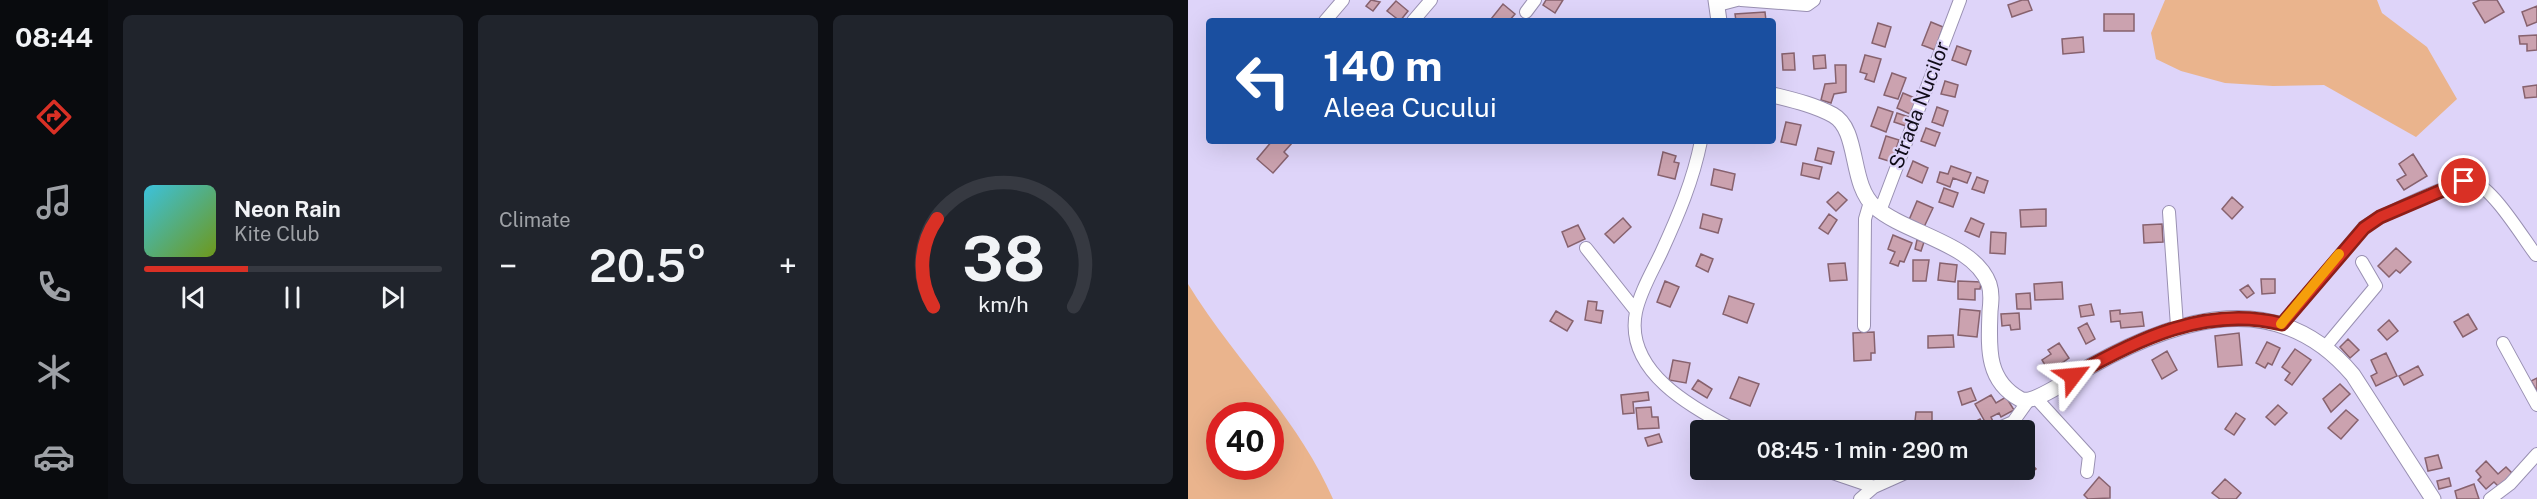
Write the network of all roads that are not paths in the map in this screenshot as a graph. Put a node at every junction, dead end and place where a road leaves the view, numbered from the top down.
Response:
1 (1343, 0) edge
2 (1431, 0) edge
3 (1536, 0) edge
4 (1737, 0) edge
5 (1742, 0) edge
6 (1814, 0) edge
7 (1960, 0) edge
8 (1717, 2) edge
9 (1526, 12) dead end
10 (1328, 18) edge
11 (1416, 18) edge
12 (1719, 18) edge
13 (1776, 96) edge
14 (1700, 144) edge
15 (1875, 206) junction
16 (2169, 212) dead end
17 (1586, 248) dead end
18 (2536, 255) edge
19 (2362, 262) dead end
20 (1636, 311) junction
21 (2282, 324) junction
22 (1864, 326) dead end
23 (2177, 326) junction
24 (2503, 343) dead end
25 (2326, 346) junction
26 (2032, 400) junction
27 (2537, 405) edge
28 (1717, 420) edge
29 (2015, 420) edge
30 (2537, 454) edge
31 (2087, 472) dead end
32 (1854, 480) edge
33 (1890, 480) edge
34 (1875, 487) junction
35 (1860, 499) edge
36 (2432, 499) edge
37 (2490, 499) edge

1 - 10 street
2 - 11 street
3 - 9 street
4 - 8 street
5 - 6 street
7 - 15 street, Strada Nucilor
8 - 12 street
13 - 15 street
14 - 20 street
15 - 22 street, Strada Nucilor
15 - 26 street
16 - 23 street
17 - 20 street
18 - 21 street
19 - 25 street
20 - 28 street
21 - 23 street
21 - 25 street
23 - 26 street
24 - 27 street
25 - 36 street
26 - 29 street
26 - 31 street
30 - 37 street
32 - 34 street
33 - 34 street
34 - 35 street

